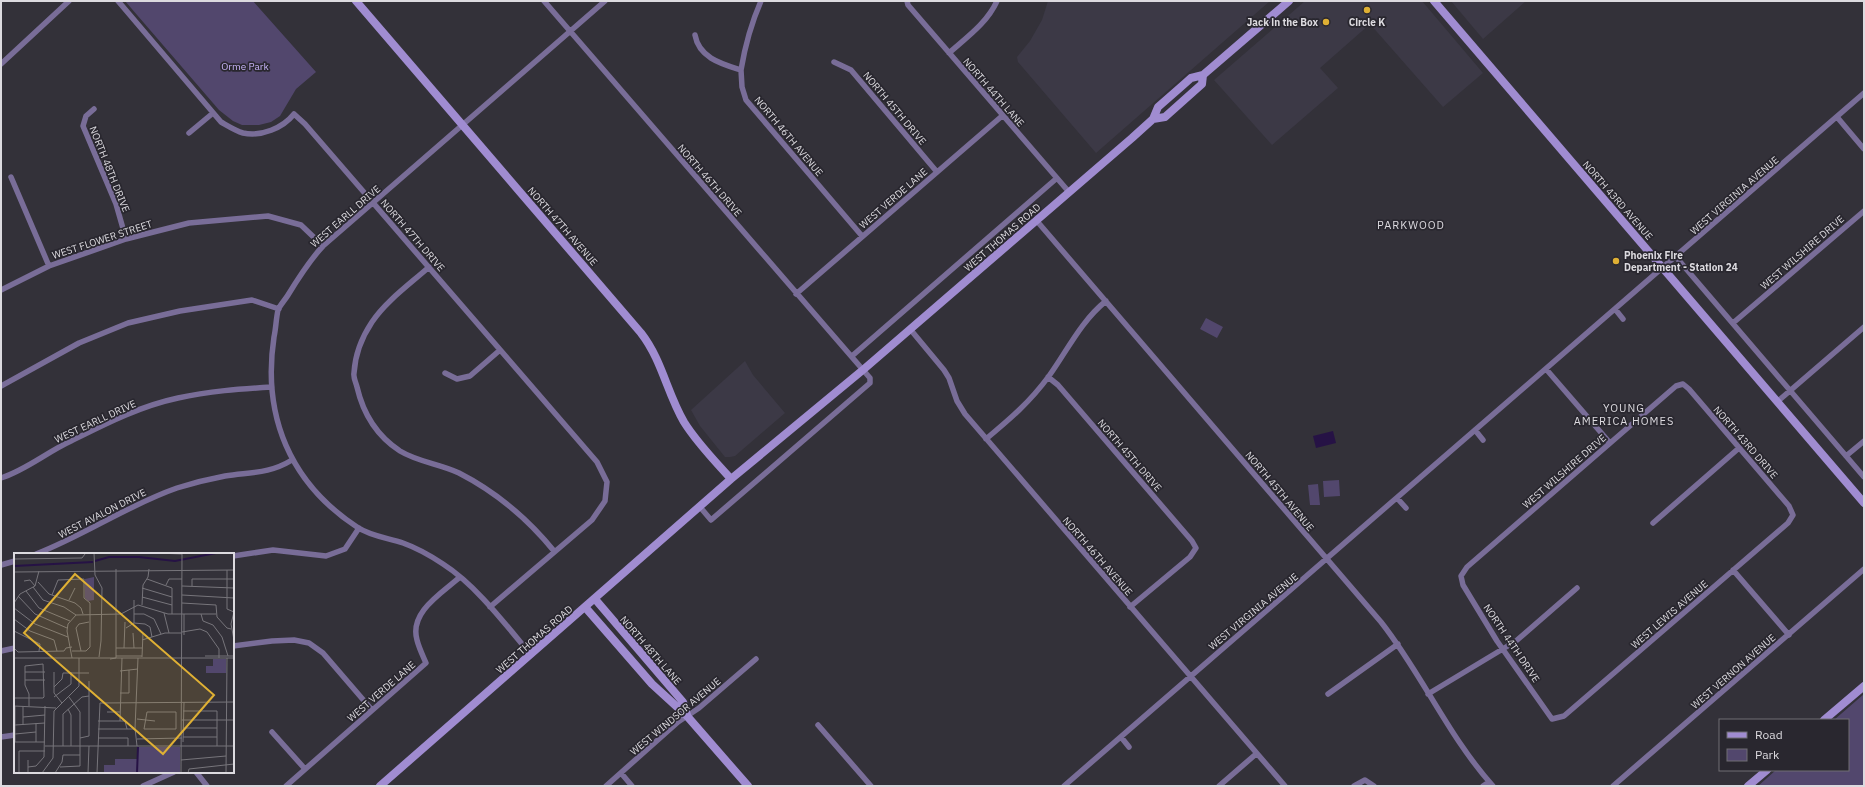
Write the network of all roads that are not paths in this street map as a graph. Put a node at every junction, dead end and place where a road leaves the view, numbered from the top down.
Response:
1 (69, 1) edge
2 (118, 1) edge
3 (356, 1) edge
4 (544, 1) edge
5 (605, 1) edge
6 (761, 1) edge
7 (908, 1) edge
8 (998, 1) edge
9 (1289, 1) edge
10 (1434, 1) edge
11 (571, 32) junction
12 (694, 35) dead end
13 (949, 53) junction
14 (834, 62) dead end
15 (1, 64) edge
16 (741, 70) junction
17 (1203, 75) junction
18 (1864, 93) edge
19 (94, 109) dead end
20 (213, 113) junction
21 (1002, 116) junction
22 (1837, 117) junction
23 (1153, 119) junction
24 (463, 125) junction
25 (190, 133) dead end
26 (1864, 149) edge
27 (937, 172) junction
28 (11, 177) dead end
29 (1057, 178) junction
30 (1069, 192) junction
31 (374, 203) junction
32 (1864, 211) edge
33 (1036, 220) junction
34 (862, 236) junction
35 (126, 239) junction
36 (323, 246) junction
37 (1676, 256) junction
38 (49, 266) junction
39 (429, 267) junction
40 (1663, 268) junction
41 (1, 290) edge
42 (796, 294) junction
43 (1106, 301) junction
44 (279, 309) junction
45 (1614, 309) junction
46 (1624, 320) dead end
47 (1733, 323) junction
48 (1864, 327) edge
49 (910, 329) junction
50 (500, 350) junction
51 (852, 356) junction
52 (1546, 368) junction
53 (864, 369) junction
54 (446, 373) dead end
55 (1048, 377) junction
56 (1683, 384) joint
57 (1, 386) edge
58 (272, 387) junction
59 (1790, 391) junction
60 (1777, 402) junction
61 (1475, 430) junction
62 (986, 439) junction
63 (1483, 440) dead end
64 (1864, 441) edge
65 (1610, 443) junction
66 (1739, 448) junction
67 (1846, 456) junction
68 (292, 460) junction
69 (1864, 477) edge
70 (1, 478) edge
71 (731, 479) junction
72 (1397, 498) junction
73 (1864, 503) edge
74 (700, 507) junction
75 (1406, 508) dead end
76 (1793, 515) joint
77 (1653, 523) dead end
78 (359, 528) junction
79 (554, 551) junction
80 (39, 553) edge
81 (234, 556) edge
82 (1326, 560) junction
83 (14, 561) edge
84 (1, 565) edge
85 (1864, 569) edge
86 (1733, 570) junction
87 (1461, 576) joint
88 (460, 577) junction
89 (1577, 588) dead end
90 (595, 599) junction
91 (490, 607) junction
92 (1130, 607) junction
93 (585, 608) junction
94 (1789, 635) junction
95 (1398, 644) junction
96 (234, 646) edge
97 (14, 648) edge
98 (1502, 650) junction
99 (1, 651) edge
100 (532, 655) junction
101 (756, 659) dead end
102 (1190, 677) junction
103 (1864, 686) edge
104 (1328, 694) dead end
105 (1428, 694) junction
106 (372, 710) junction
107 (687, 716) junction
108 (1552, 719) joint
109 (1825, 719) edge
110 (818, 725) dead end
111 (272, 732) dead end
112 (14, 735) edge
113 (1, 737) edge
114 (1120, 737) junction
115 (1130, 747) dead end
116 (1256, 754) junction
117 (305, 769) junction
118 (1766, 771) edge
119 (172, 773) edge
120 (197, 773) edge
121 (621, 774) junction
122 (1491, 784) edge
123 (143, 786) edge
124 (207, 786) edge
125 (286, 786) edge
126 (380, 786) edge
127 (606, 786) edge
128 (632, 786) edge
129 (748, 786) edge
130 (870, 786) edge
131 (1064, 786) edge
132 (1219, 786) edge
133 (1285, 786) edge
134 (1354, 786) edge
135 (1374, 786) edge
136 (1484, 786) edge
137 (1613, 786) edge
138 (1748, 786) edge

1 - 15 street
2 - 20 street, NORTH 47TH DRIVE
3 - 24 main road, NORTH 47TH AVENUE
4 - 11 street, NORTH 46TH DRIVE
5 - 11 street, WEST EARLL DRIVE
6 - 16 street, NORTH 46TH AVENUE
7 - 13 street, NORTH 44TH LANE
8 - 13 street
9 - 17 main road, WEST THOMAS ROAD
10 - 40 main road, NORTH 43RD AVENUE
11 - 24 street, WEST EARLL DRIVE
11 - 42 street, NORTH 46TH DRIVE
12 - 16 street
13 - 21 street, NORTH 44TH LANE
14 - 27 street, NORTH 45TH DRIVE
16 - 34 street, NORTH 46TH AVENUE
17 - 23 main road, WEST THOMAS ROAD
17 - 23 main road, WEST THOMAS ROAD
18 - 22 street, WEST VIRGINIA AVENUE
19 - 35 street, NORTH 48TH DRIVE
20 - 25 street
20 - 31 street, NORTH 47TH DRIVE
21 - 27 street, WEST VERDE LANE
21 - 29 street, NORTH 44TH LANE
22 - 26 street
22 - 37 street, WEST VIRGINIA AVENUE
23 - 30 main road, WEST THOMAS ROAD
24 - 31 street, WEST EARLL DRIVE
24 - 71 main road, NORTH 47TH AVENUE
27 - 34 street, WEST VERDE LANE
28 - 38 street
29 - 30 street, NORTH 44TH LANE
29 - 51 street, WEST THOMAS ROAD
30 - 33 main road, WEST THOMAS ROAD
31 - 36 street, WEST EARLL DRIVE
31 - 39 street, NORTH 47TH DRIVE
32 - 47 street, WEST WILSHIRE DRIVE
33 - 43 street, NORTH 45TH AVENUE
33 - 49 main road, WEST THOMAS ROAD
34 - 42 street, WEST VERDE LANE
35 - 36 street, WEST FLOWER STREET
35 - 38 street, WEST FLOWER STREET
36 - 44 street, WEST EARLL DRIVE
37 - 40 street, WEST VIRGINIA AVENUE
37 - 47 street
38 - 41 street, WEST FLOWER STREET
39 - 50 street, NORTH 47TH DRIVE
39 - 79 street
40 - 45 street, WEST VIRGINIA AVENUE
40 - 60 main road, NORTH 43RD AVENUE
42 - 51 street, NORTH 46TH DRIVE
43 - 55 street
43 - 82 street, NORTH 45TH AVENUE
44 - 57 street
44 - 58 street, WEST EARLL DRIVE
45 - 46 street
45 - 52 street, WEST VIRGINIA AVENUE
47 - 59 street
48 - 59 street
49 - 53 main road, WEST THOMAS ROAD
49 - 62 street, NORTH 46TH AVENUE
50 - 54 street
50 - 79 street, NORTH 47TH DRIVE
51 - 53 street, NORTH 46TH DRIVE
52 - 61 street, WEST VIRGINIA AVENUE
52 - 65 street
53 - 71 main road, WEST THOMAS ROAD
53 - 74 street
55 - 62 street
55 - 92 street, NORTH 45TH DRIVE
56 - 65 street, WEST WILSHIRE DRIVE
56 - 66 street, NORTH 43RD DRIVE
58 - 68 street
58 - 70 street, WEST EARLL DRIVE
59 - 60 street
59 - 67 street
60 - 73 main road, NORTH 43RD AVENUE
61 - 63 street
61 - 72 street, WEST VIRGINIA AVENUE
62 - 92 street, NORTH 46TH AVENUE
64 - 67 street
65 - 87 street, WEST WILSHIRE DRIVE
66 - 76 street, NORTH 43RD DRIVE
66 - 77 street
67 - 69 street
68 - 78 street
68 - 80 street, WEST AVALON DRIVE
71 - 74 main road, WEST THOMAS ROAD
72 - 75 street
72 - 82 street, WEST VIRGINIA AVENUE
74 - 90 main road, WEST THOMAS ROAD
76 - 86 street, WEST LEWIS AVENUE
78 - 81 street
78 - 88 street
79 - 91 street
82 - 95 street, NORTH 45TH AVENUE
82 - 102 street, WEST VIRGINIA AVENUE
83 - 84 street
85 - 94 street, WEST VERNON AVENUE
86 - 94 street
86 - 108 street, WEST LEWIS AVENUE
87 - 98 street, NORTH 44TH DRIVE
88 - 91 street
88 - 106 street, WEST VERDE LANE
89 - 98 street
90 - 93 main road, WEST THOMAS ROAD
90 - 107 main road, NORTH 48TH LANE
91 - 100 street
92 - 102 street, NORTH 46TH AVENUE
93 - 100 main road, WEST THOMAS ROAD
93 - 107 main road, NORTH 48TH LANE
94 - 137 street, WEST VERNON AVENUE
95 - 104 street
95 - 105 street, NORTH 45TH AVENUE
96 - 106 street
97 - 99 street
98 - 105 street
98 - 108 street, NORTH 44TH DRIVE
100 - 126 main road, WEST THOMAS ROAD
101 - 107 street, WEST WINDSOR AVENUE
102 - 114 street, WEST VIRGINIA AVENUE
102 - 116 street, NORTH 46TH AVENUE
103 - 109 main road
105 - 122 street, NORTH 45TH AVENUE
106 - 117 street, WEST VERDE LANE
107 - 121 street, WEST WINDSOR AVENUE
107 - 129 main road, NORTH 48TH LANE
110 - 130 street
111 - 117 street
112 - 113 street
114 - 115 street
114 - 131 street, WEST VIRGINIA AVENUE
116 - 132 street
116 - 133 street, NORTH 46TH AVENUE
117 - 125 street, WEST VERDE LANE
118 - 138 main road
119 - 123 street
120 - 124 street
121 - 127 street, WEST WINDSOR AVENUE
121 - 128 street
122 - 136 street
134 - 135 street

